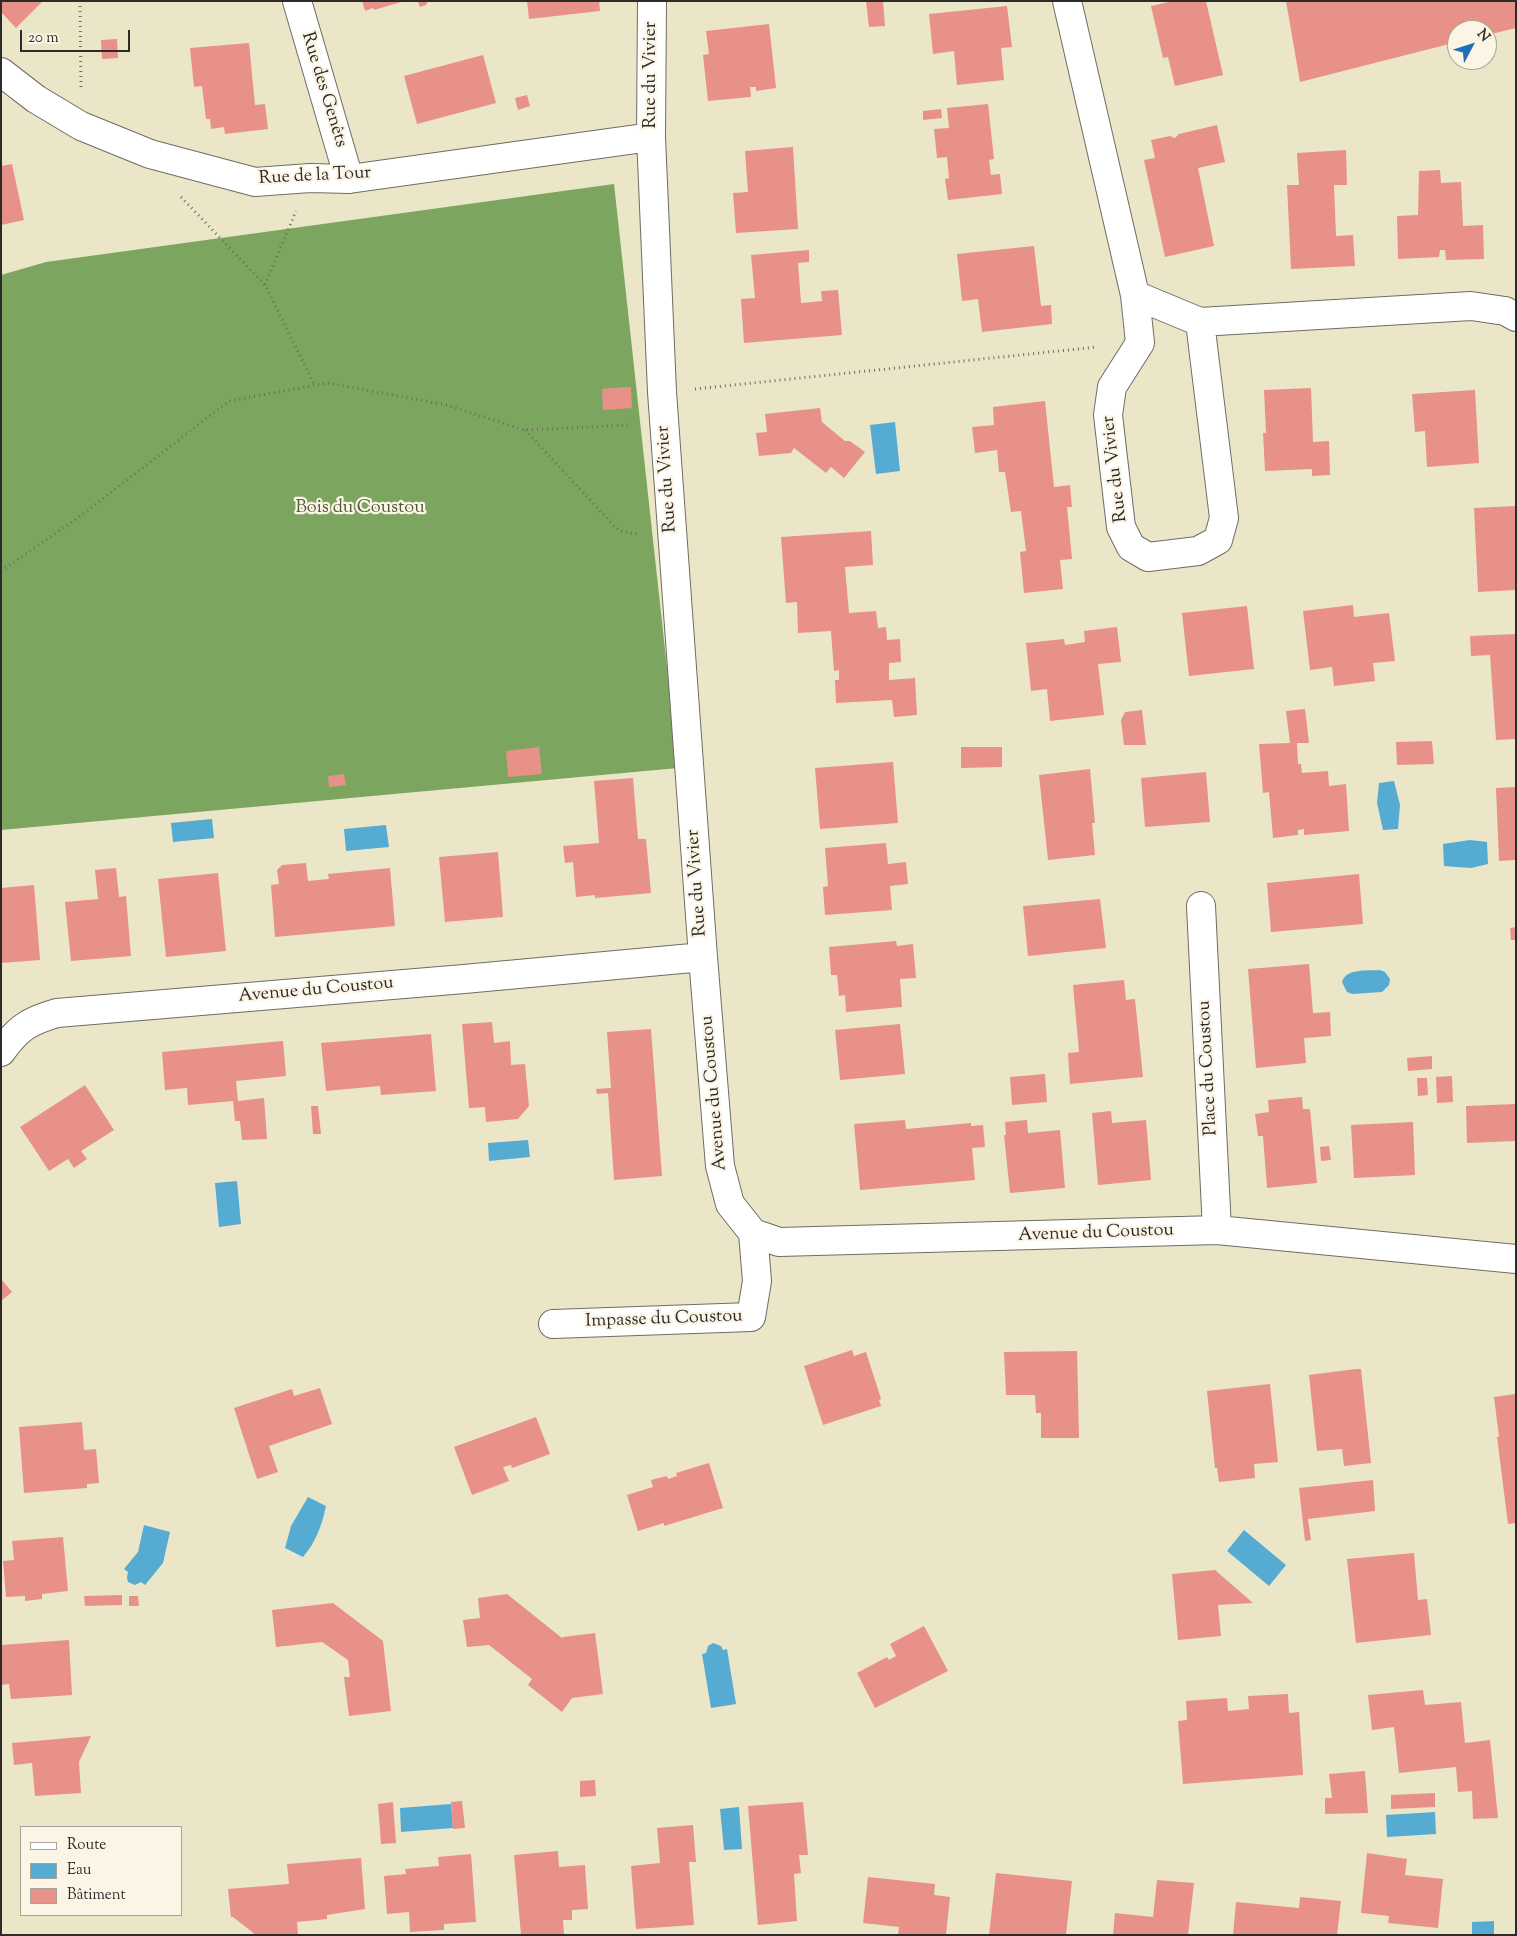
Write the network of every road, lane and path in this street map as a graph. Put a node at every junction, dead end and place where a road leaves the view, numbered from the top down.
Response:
1 (80, 1) edge
2 (297, 1) edge
3 (652, 1) edge
4 (1067, 1) edge
5 (1, 72) edge
6 (81, 126) junction
7 (652, 137) junction
8 (310, 178) junction
9 (349, 178) junction
10 (178, 195) dead end
11 (265, 284) junction
12 (1135, 295) junction
13 (1516, 317) edge
14 (1200, 322) junction
15 (1140, 343) junction
16 (315, 386) junction
17 (662, 392) junction
18 (664, 424) junction
19 (524, 430) junction
20 (672, 539) junction
21 (1, 571) edge
22 (1201, 906) dead end
23 (703, 957) junction
24 (1, 1052) edge
25 (1217, 1230) junction
26 (752, 1233) junction
27 (1516, 1259) edge
28 (553, 1324) dead end

1 - 6 path
2 - 9 street, Rue des Genêts
3 - 7 street, Rue du Vivier
4 - 12 street
5 - 6 street, Rue de la Tour
6 - 8 street, Rue de la Tour
7 - 9 street, Rue de la Tour
7 - 17 street, Rue du Vivier
8 - 9 street, Rue de la Tour
8 - 11 path
10 - 11 path
11 - 16 path
12 - 14 street
12 - 15 street
13 - 14 street
14 - 15 street, Rue du Vivier
15 - 17 path
16 - 19 path
16 - 21 path
17 - 18 street, Rue du Vivier
18 - 19 path
18 - 20 street, Rue du Vivier
19 - 20 path
20 - 23 street, Rue du Vivier
22 - 25 street, Place du Coustou
23 - 24 street, Avenue du Coustou
23 - 26 street, Avenue du Coustou
25 - 26 street, Avenue du Coustou
25 - 27 street, Avenue du Coustou
26 - 28 street, Impasse du Coustou

